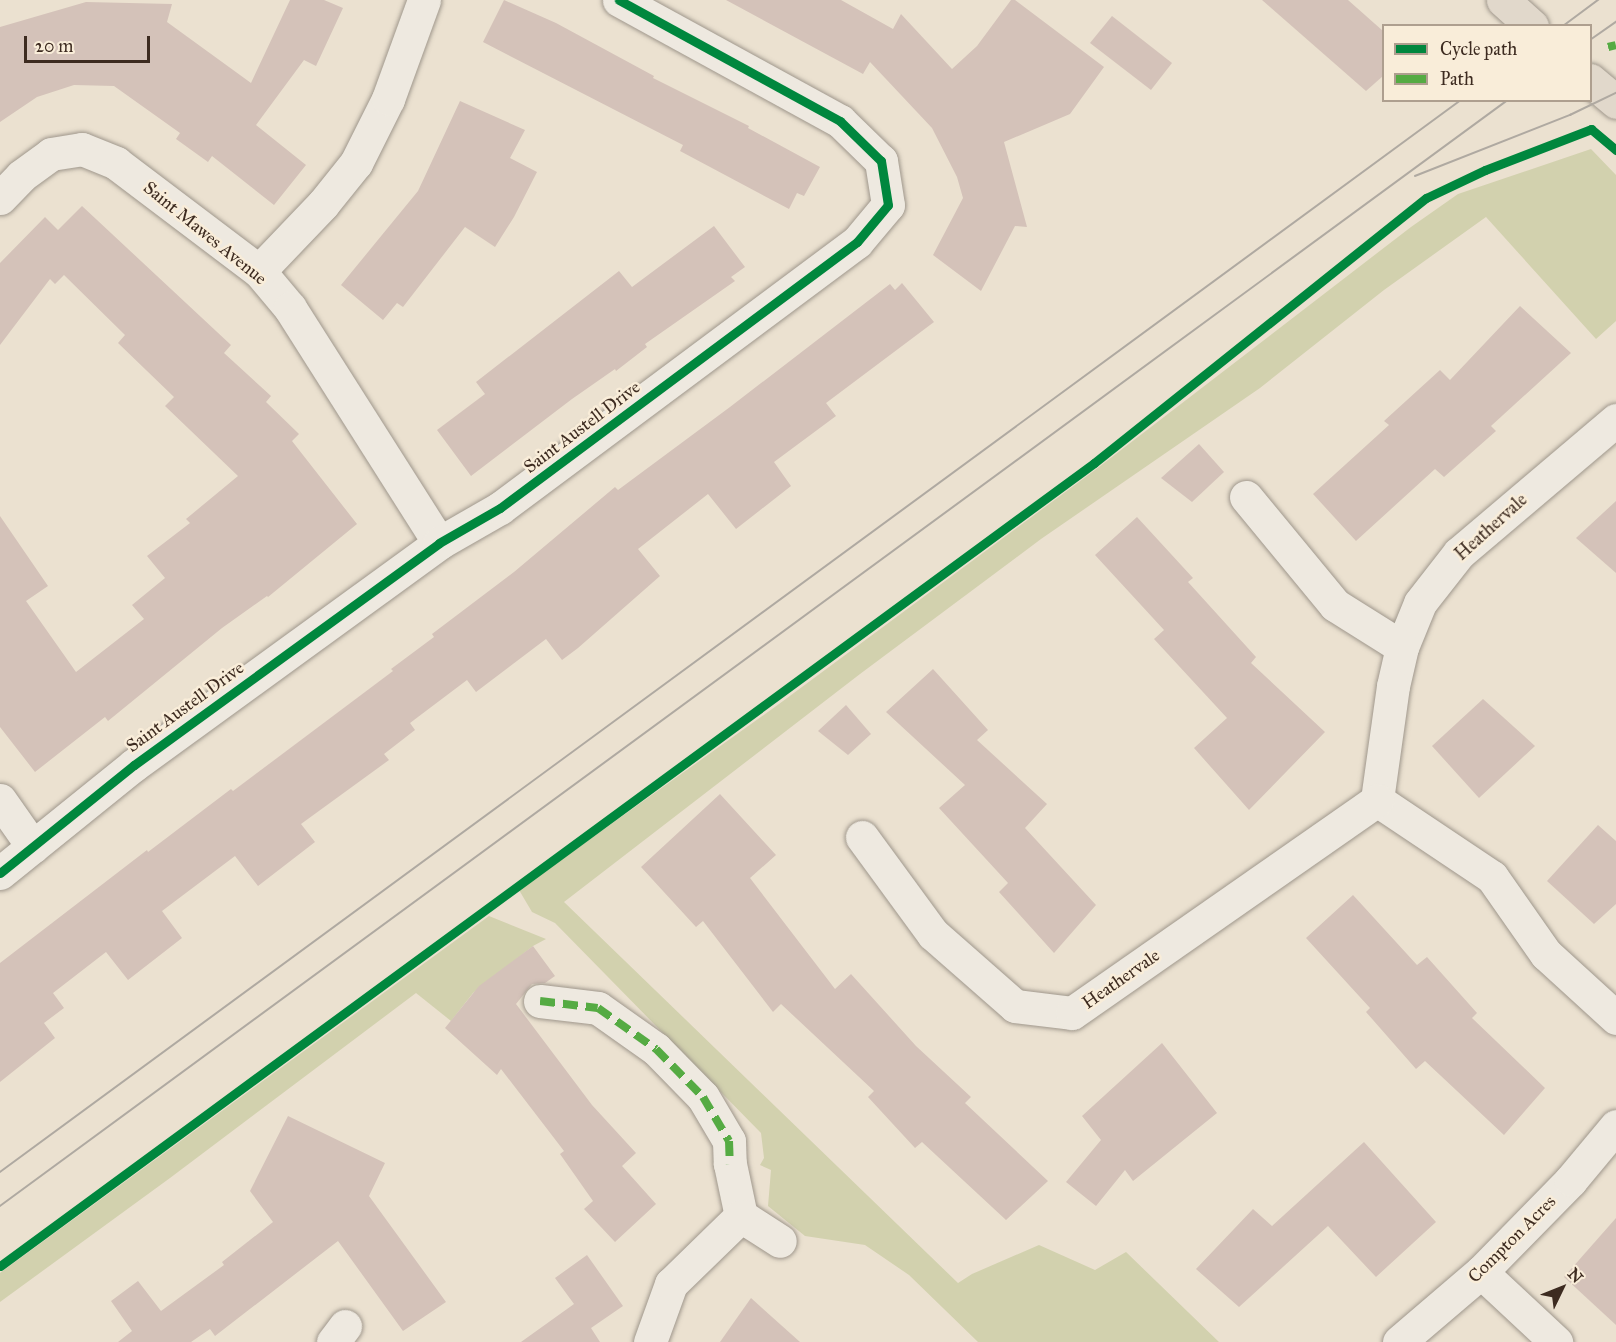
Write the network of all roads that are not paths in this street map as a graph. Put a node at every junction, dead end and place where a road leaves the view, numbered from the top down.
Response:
1 (424, 0) edge
2 (619, 0) edge
3 (1503, 0) edge
4 (1530, 24) edge
5 (1592, 82) edge
6 (1616, 102) edge
7 (0, 198) edge
8 (259, 271) junction
9 (1616, 420) edge
10 (1246, 497) dead end
11 (439, 543) junction
12 (1402, 647) junction
13 (0, 800) edge
14 (1377, 800) junction
15 (862, 837) dead end
16 (33, 847) junction
17 (0, 873) edge
18 (540, 1001) dead end
19 (1616, 1018) edge
20 (1616, 1126) edge
21 (741, 1216) junction
22 (780, 1241) dead end
23 (1481, 1272) junction
24 (650, 1342) edge
25 (1399, 1342) edge
26 (1556, 1342) edge

1 - 8 street
2 - 11 street, Saint Austell Drive
3 - 4 main road
5 - 6 main road
7 - 8 street, Saint Mawes Avenue
8 - 11 street, Saint Mawes Avenue
9 - 12 street, Heathervale
10 - 12 street
11 - 16 street, Saint Austell Drive
12 - 14 street, Heathervale
13 - 16 street
14 - 15 street, Heathervale
14 - 19 street
16 - 17 street, Saint Austell Drive
18 - 21 street
20 - 23 street, Compton Acres
21 - 22 street
21 - 24 street
23 - 25 street, Compton Acres
23 - 26 street

